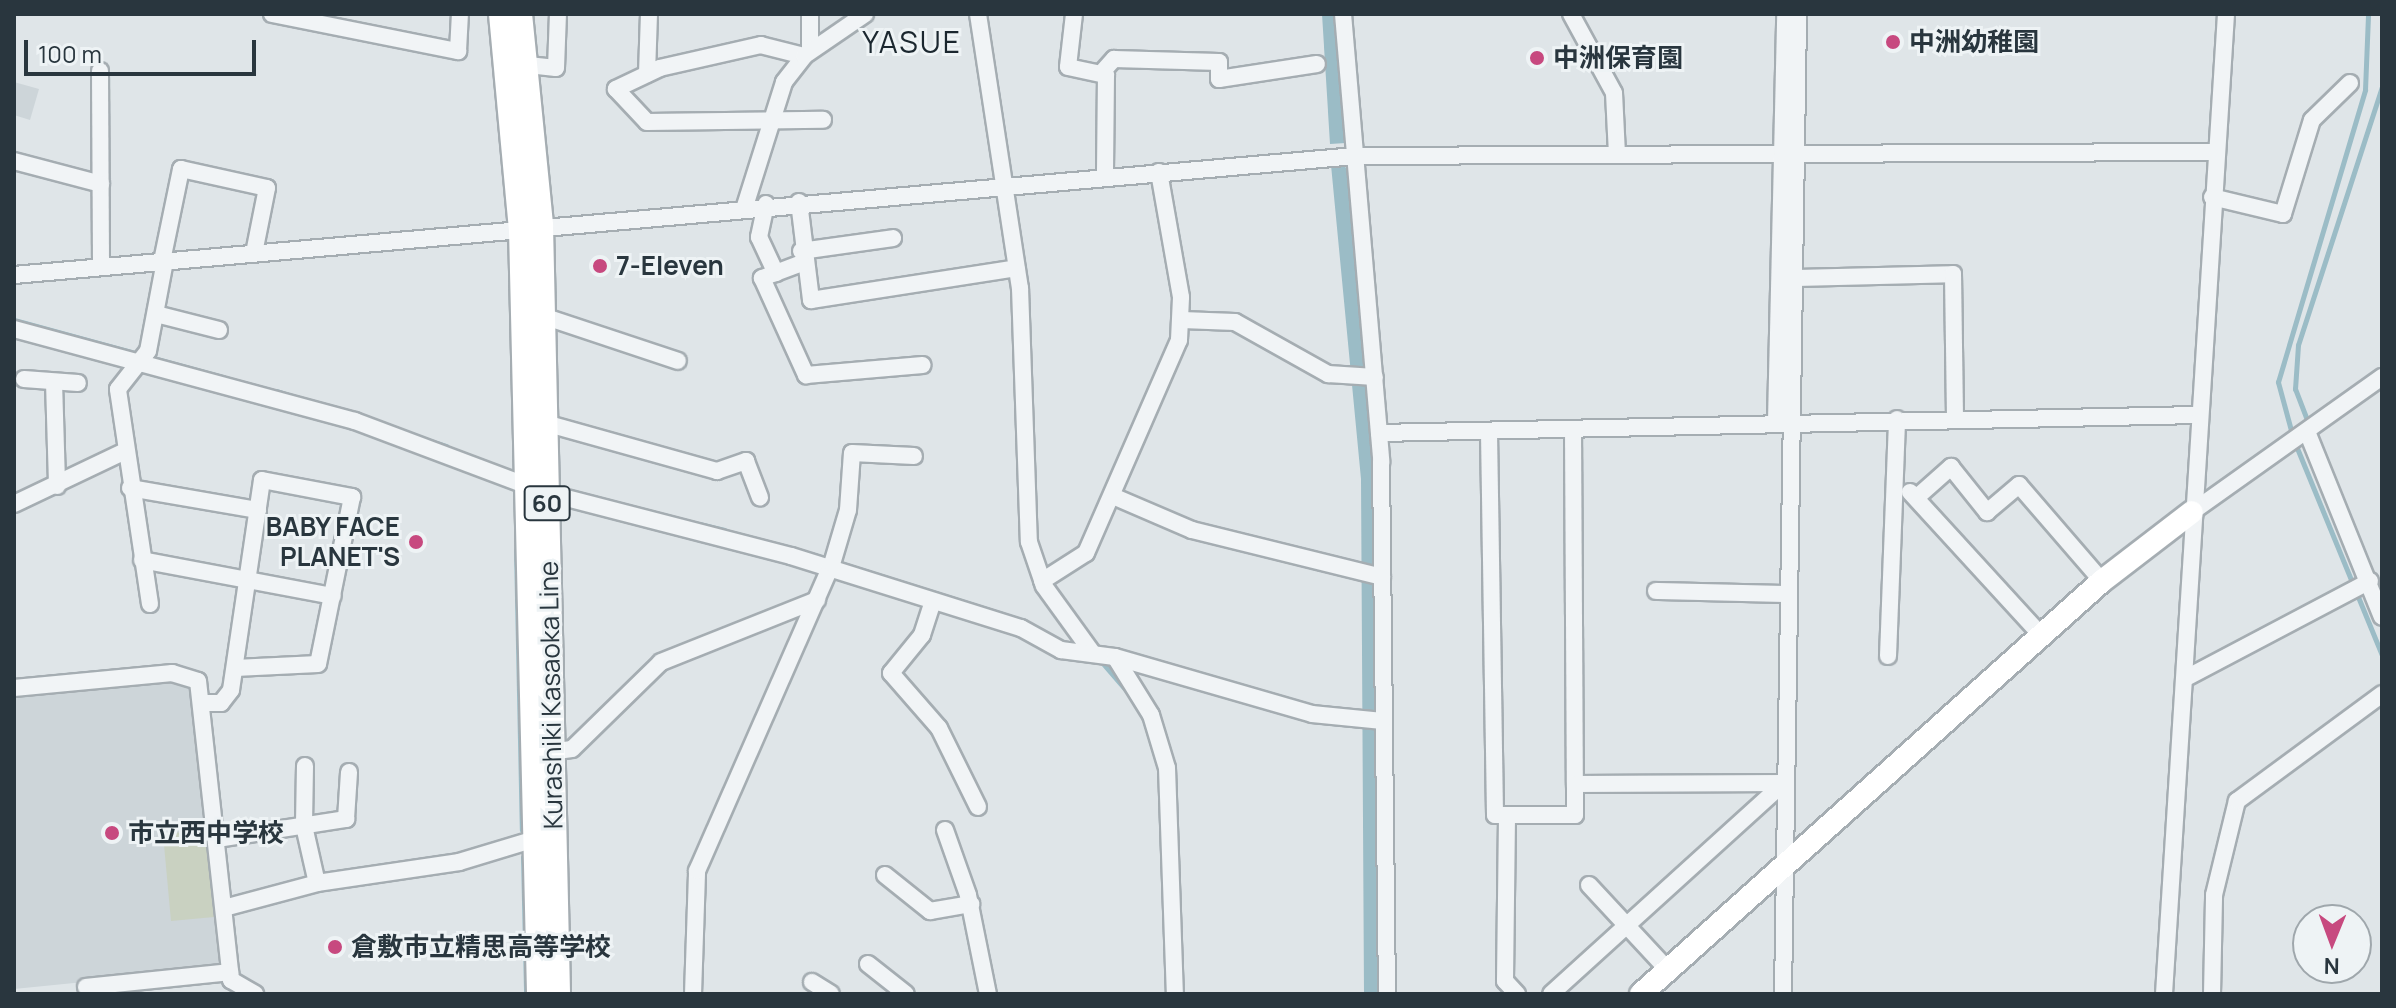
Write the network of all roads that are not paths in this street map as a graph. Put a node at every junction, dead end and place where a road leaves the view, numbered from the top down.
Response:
1 (272, 14) edge
2 (460, 14) edge
3 (501, 14) edge
4 (520, 14) edge
5 (558, 14) edge
6 (649, 14) edge
7 (810, 14) edge
8 (865, 14) edge
9 (978, 14) edge
10 (1074, 14) edge
11 (1343, 14) edge
12 (1571, 14) edge
13 (1785, 14) edge
14 (1798, 14) edge
15 (2226, 14) edge
16 (807, 54) junction
17 (1317, 64) dead end
18 (528, 65) junction
19 (1104, 70) junction
20 (100, 71) dead end
21 (647, 74) junction
22 (2350, 83) dead end
23 (772, 118) junction
24 (823, 120) dead end
25 (1791, 149) junction
26 (2215, 152) junction
27 (1617, 154) junction
28 (1352, 156) junction
29 (14, 161) edge
30 (1159, 172) junction
31 (1105, 175) junction
32 (1007, 182) junction
33 (101, 184) junction
34 (2212, 197) junction
35 (799, 202) junction
36 (766, 204) junction
37 (745, 206) junction
38 (531, 228) junction
39 (893, 238) dead end
40 (254, 253) junction
41 (801, 257) junction
42 (163, 261) junction
43 (101, 267) junction
44 (1014, 268) junction
45 (776, 273) junction
46 (14, 275) edge
47 (1794, 278) junction
48 (156, 314) junction
49 (543, 316) junction
50 (1182, 320) junction
51 (14, 329) edge
52 (219, 330) dead end
53 (144, 358) junction
54 (678, 361) dead end
55 (923, 365) dead end
56 (2382, 377) edge
57 (1371, 378) junction
58 (24, 379) dead end
59 (54, 382) junction
60 (78, 383) dead end
61 (2200, 415) junction
62 (1897, 419) junction
63 (1955, 419) junction
64 (1783, 421) junction
65 (545, 423) junction
66 (1573, 429) junction
67 (1489, 432) junction
68 (1379, 433) junction
69 (2308, 434) junction
70 (123, 452) junction
71 (914, 456) dead end
72 (1897, 478) junction
73 (57, 486) junction
74 (130, 488) junction
75 (537, 490) junction
76 (760, 497) dead end
77 (1115, 497) junction
78 (1916, 498) junction
79 (14, 504) edge
80 (258, 510) junction
81 (2192, 512) junction
82 (142, 560) junction
83 (832, 562) junction
84 (1380, 577) junction
85 (250, 579) junction
86 (1046, 579) junction
87 (2102, 581) junction
88 (2369, 585) edge
89 (1656, 591) dead end
90 (1787, 594) junction
91 (333, 596) junction
92 (817, 600) junction
93 (933, 601) junction
94 (150, 604) dead end
95 (2382, 617) edge
96 (2041, 635) junction
97 (1083, 652) junction
98 (1888, 656) dead end
99 (1115, 657) junction
100 (235, 668) junction
101 (2186, 678) junction
102 (14, 688) edge
103 (2382, 694) edge
104 (203, 703) junction
105 (1380, 721) junction
106 (543, 753) junction
107 (305, 766) dead end
108 (349, 772) dead end
109 (1784, 783) junction
110 (1575, 784) junction
111 (978, 807) dead end
112 (1507, 817) junction
113 (304, 826) junction
114 (945, 830) dead end
115 (217, 839) junction
116 (535, 839) junction
117 (1783, 865) junction
118 (885, 875) dead end
119 (317, 883) junction
120 (1589, 885) dead end
121 (971, 904) junction
122 (224, 908) junction
123 (1629, 928) junction
124 (868, 964) dead end
125 (1668, 970) junction
126 (230, 972) junction
127 (812, 982) dead end
128 (86, 987) dead end
129 (696, 991) edge
130 (895, 991) edge
131 (255, 994) edge
132 (539, 994) edge
133 (558, 994) edge
134 (831, 994) edge
135 (988, 994) edge
136 (1175, 994) edge
137 (1387, 994) edge
138 (1517, 994) edge
139 (1551, 994) edge
140 (1641, 994) edge
141 (1783, 994) edge
142 (2164, 994) edge
143 (2212, 994) edge

1 - 2 street
3 - 38 main road, Kurashiki Kasaoka Line / 60
4 - 18 main road, Kurashiki Kasaoka Line / 60
5 - 18 street
6 - 21 street
7 - 16 street
8 - 16 street
9 - 32 street
10 - 19 street
11 - 28 street
12 - 27 street
13 - 25 street
14 - 25 street
15 - 26 street
16 - 21 street
16 - 23 street
17 - 19 street
18 - 38 main road, Kurashiki Kasaoka Line / 60
19 - 31 street
20 - 33 street
21 - 23 street
22 - 34 street
23 - 24 street
23 - 37 street
25 - 26 street
25 - 27 street
25 - 47 street
25 - 64 street
26 - 34 street
27 - 28 street
28 - 30 street
28 - 57 street
29 - 33 street
30 - 31 street
30 - 50 street
31 - 32 street
32 - 35 street
32 - 44 street
33 - 43 street
34 - 61 street
35 - 36 street
35 - 41 street
36 - 37 street
36 - 45 street
37 - 38 street
38 - 40 street
38 - 49 main road, Kurashiki Kasaoka Line / 60
38 - 75 main road, Kurashiki Kasaoka Line / 60
39 - 41 street
40 - 42 street
40 - 42 street
41 - 44 street
41 - 45 street
42 - 43 street
42 - 48 street
43 - 46 street
44 - 86 street
45 - 55 street
47 - 63 street
47 - 64 street
48 - 52 street
48 - 53 street
49 - 54 street
49 - 65 main road, Kurashiki Kasaoka Line / 60
50 - 57 street
50 - 77 street
51 - 53 street
53 - 70 street
53 - 75 street
56 - 69 street
57 - 68 street
58 - 59 street
59 - 60 street
59 - 73 street
61 - 63 street
61 - 81 street
62 - 63 street
62 - 64 street
62 - 72 street
64 - 66 street
64 - 90 street
65 - 75 main road, Kurashiki Kasaoka Line / 60
65 - 76 street
66 - 67 street
66 - 110 street
67 - 68 street
67 - 112 street
68 - 84 street
69 - 81 street
69 - 88 street
70 - 73 street
70 - 74 street
71 - 83 street
72 - 78 street
72 - 98 street
73 - 79 street
74 - 80 street
74 - 82 street
75 - 83 street
75 - 106 main road, Kurashiki Kasaoka Line / 60
77 - 84 street
77 - 86 street
78 - 87 street
78 - 96 street
80 - 85 street
80 - 91 street
81 - 87 street
81 - 101 street
82 - 85 street
82 - 94 street
83 - 92 street
83 - 93 street
84 - 105 street
85 - 91 street
85 - 100 street
86 - 97 street
87 - 96 street
88 - 95 street
88 - 101 street
89 - 90 street
90 - 109 street
91 - 100 street
92 - 106 street
92 - 129 street
93 - 97 street
93 - 111 street
96 - 117 street
97 - 99 street
99 - 105 street
99 - 136 street
100 - 104 street
101 - 142 street
102 - 104 street
103 - 143 street
104 - 115 street
105 - 137 street
106 - 116 main road, Kurashiki Kasaoka Line / 60
106 - 133 main road, Kurashiki Kasaoka Line / 60
107 - 113 street
108 - 113 street
109 - 110 street
109 - 117 street
109 - 123 street
110 - 112 street
112 - 138 street
113 - 115 street
113 - 119 street
114 - 121 street
115 - 122 street
116 - 119 street
116 - 132 main road, Kurashiki Kasaoka Line / 60
117 - 125 street
117 - 141 street
118 - 121 street
119 - 122 street
120 - 123 street
121 - 135 street
122 - 126 street
123 - 125 street
123 - 139 street
124 - 130 street
125 - 140 street
126 - 128 street
126 - 131 street
127 - 134 street

